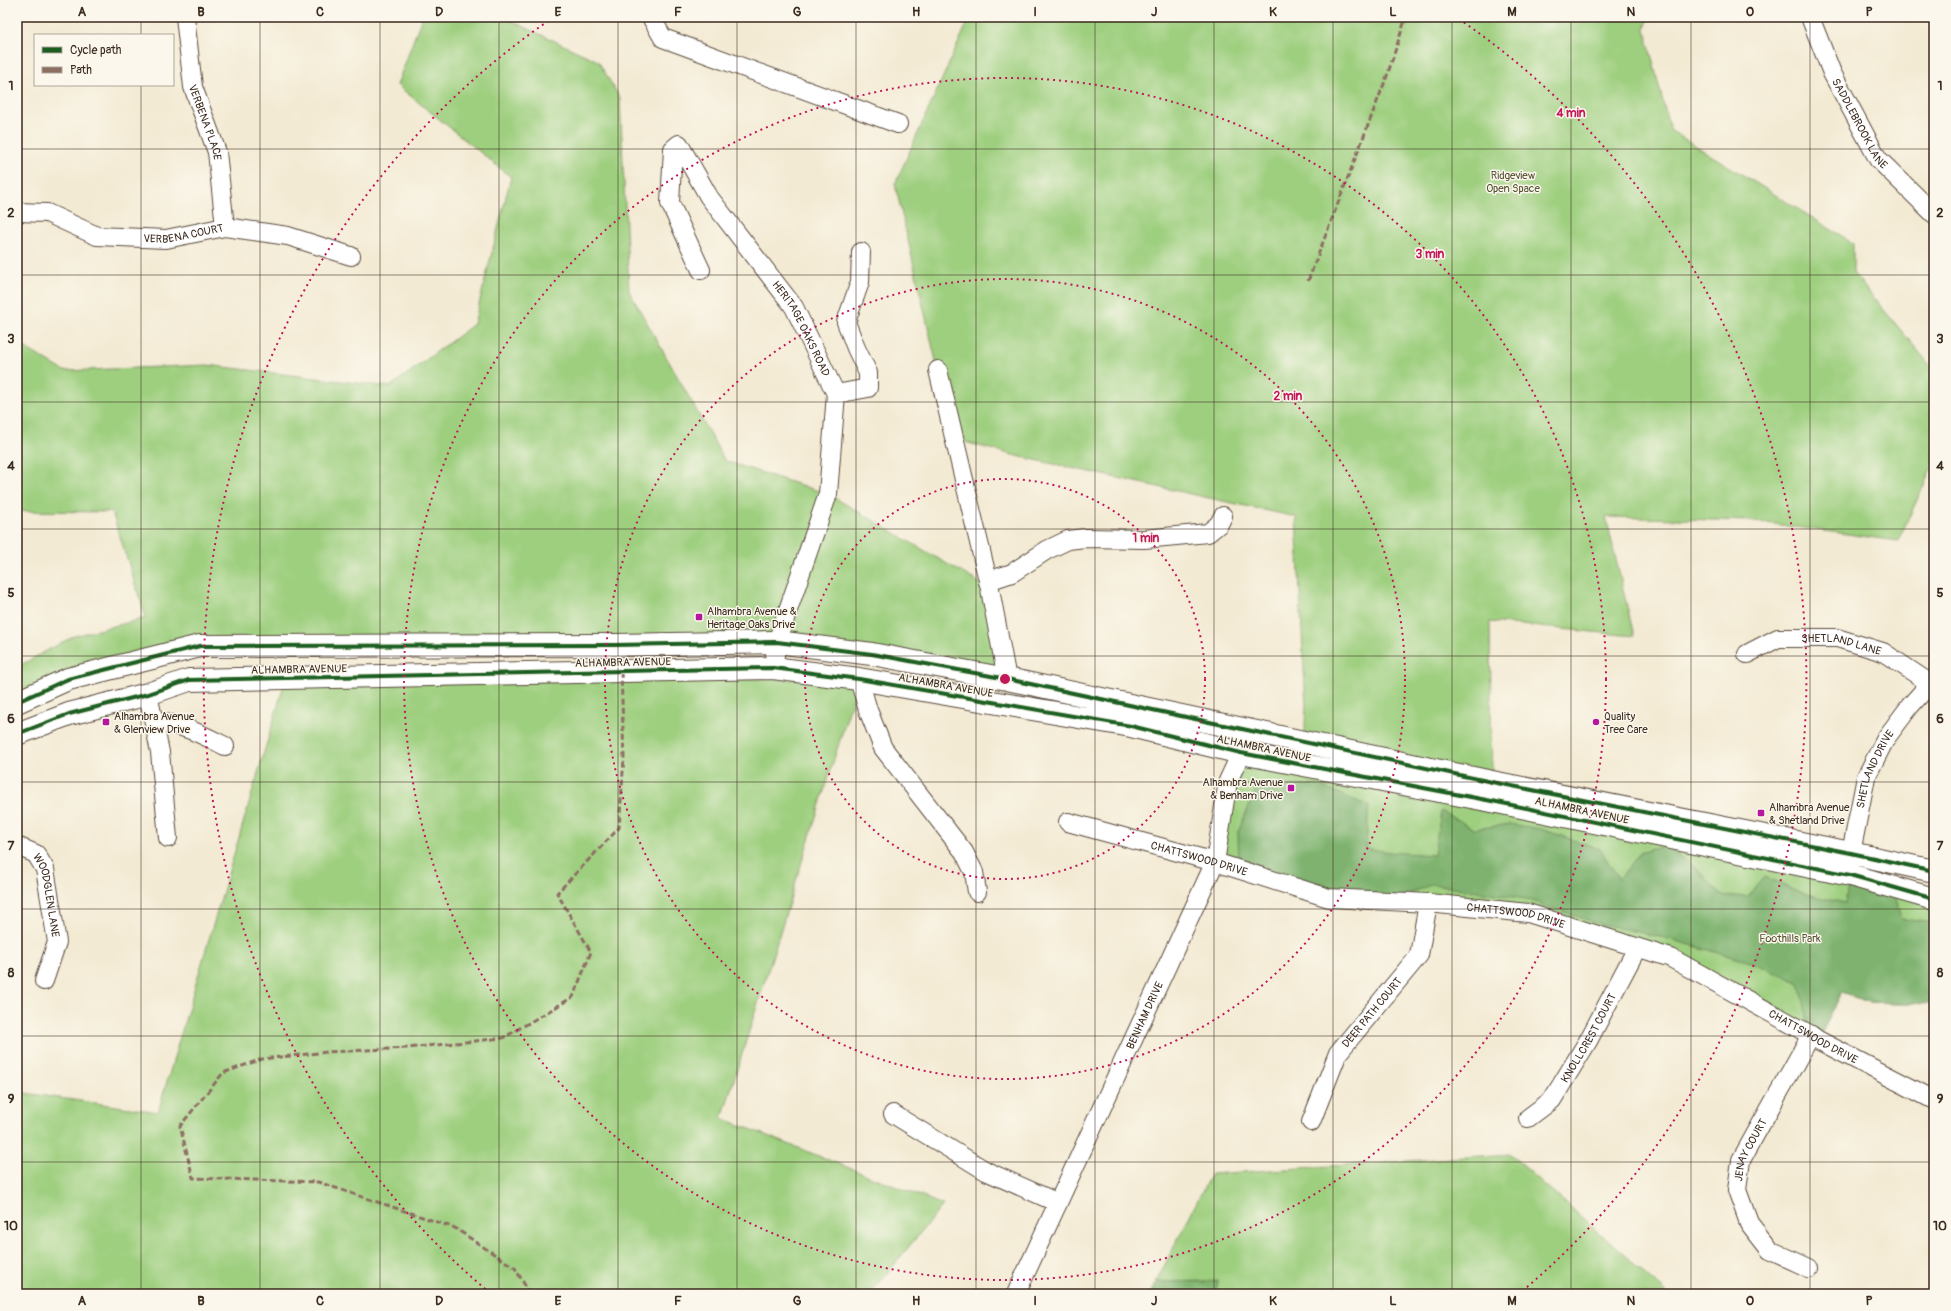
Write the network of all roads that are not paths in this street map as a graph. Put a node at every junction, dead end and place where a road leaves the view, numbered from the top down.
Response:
1 (185, 17) edge
2 (651, 17) edge
3 (1810, 17) edge
4 (898, 124) dead end
5 (17, 212) edge
6 (1934, 214) edge
7 (225, 227) junction
8 (861, 252) dead end
9 (351, 256) dead end
10 (701, 270) dead end
11 (938, 370) dead end
12 (836, 394) junction
13 (1222, 516) dead end
14 (988, 582) junction
15 (777, 642) junction
16 (1746, 654) dead end
17 (773, 668) junction
18 (859, 679) junction
19 (1007, 679) junction
20 (1933, 683) edge
21 (148, 694) junction
22 (17, 702) edge
23 (154, 722) junction
24 (1241, 728) junction
25 (17, 734) edge
26 (225, 746) dead end
27 (1241, 753) junction
28 (1068, 822) dead end
29 (168, 838) dead end
30 (17, 846) edge
31 (1851, 852) junction
32 (1215, 862) junction
33 (1934, 871) edge
34 (1850, 875) junction
35 (977, 892) dead end
36 (1934, 899) edge
37 (1428, 903) junction
38 (1637, 948) junction
39 (44, 980) dead end
40 (1811, 1035) junction
41 (1934, 1100) edge
42 (892, 1114) dead end
43 (1528, 1118) dead end
44 (1311, 1122) dead end
45 (1058, 1203) junction
46 (1809, 1268) dead end
47 (1016, 1294) edge

1 - 7 street, VERBENA PLACE
2 - 4 street
3 - 6 street, SADDLEBROOK LANE
5 - 7 street, VERBENA COURT
7 - 9 street, VERBENA COURT
8 - 12 street
10 - 12 street, HERITAGE OAKS ROAD
11 - 14 street
12 - 15 street
13 - 14 street
14 - 19 street
15 - 17 street
15 - 19 main road, ALHAMBRA AVENUE
15 - 22 main road, ALHAMBRA AVENUE
16 - 20 street, SHETLAND LANE
17 - 18 main road, ALHAMBRA AVENUE
17 - 21 main road, ALHAMBRA AVENUE
18 - 27 main road, ALHAMBRA AVENUE
18 - 35 street
19 - 24 main road, ALHAMBRA AVENUE
20 - 31 street, SHETLAND DRIVE
21 - 23 street
21 - 25 main road, ALHAMBRA AVENUE
23 - 26 street
23 - 29 street
24 - 27 street, BENHAM DRIVE
24 - 31 main road, ALHAMBRA AVENUE
27 - 32 street, BENHAM DRIVE
27 - 34 main road, ALHAMBRA AVENUE
28 - 32 street, CHATTSWOOD DRIVE
30 - 39 street, WOODGLEN LANE
31 - 33 main road, ALHAMBRA AVENUE
31 - 34 street, SHETLAND DRIVE
32 - 37 street, CHATTSWOOD DRIVE
32 - 45 street, BENHAM DRIVE
34 - 36 main road, ALHAMBRA AVENUE
37 - 38 street, CHATTSWOOD DRIVE
37 - 44 street, DEER PATH COURT
38 - 40 street, CHATTSWOOD DRIVE
38 - 43 street, KNOLLCREST COURT
40 - 41 street, CHATTSWOOD DRIVE
40 - 46 street, JENAY COURT
42 - 45 street
45 - 47 street, BENHAM DRIVE

